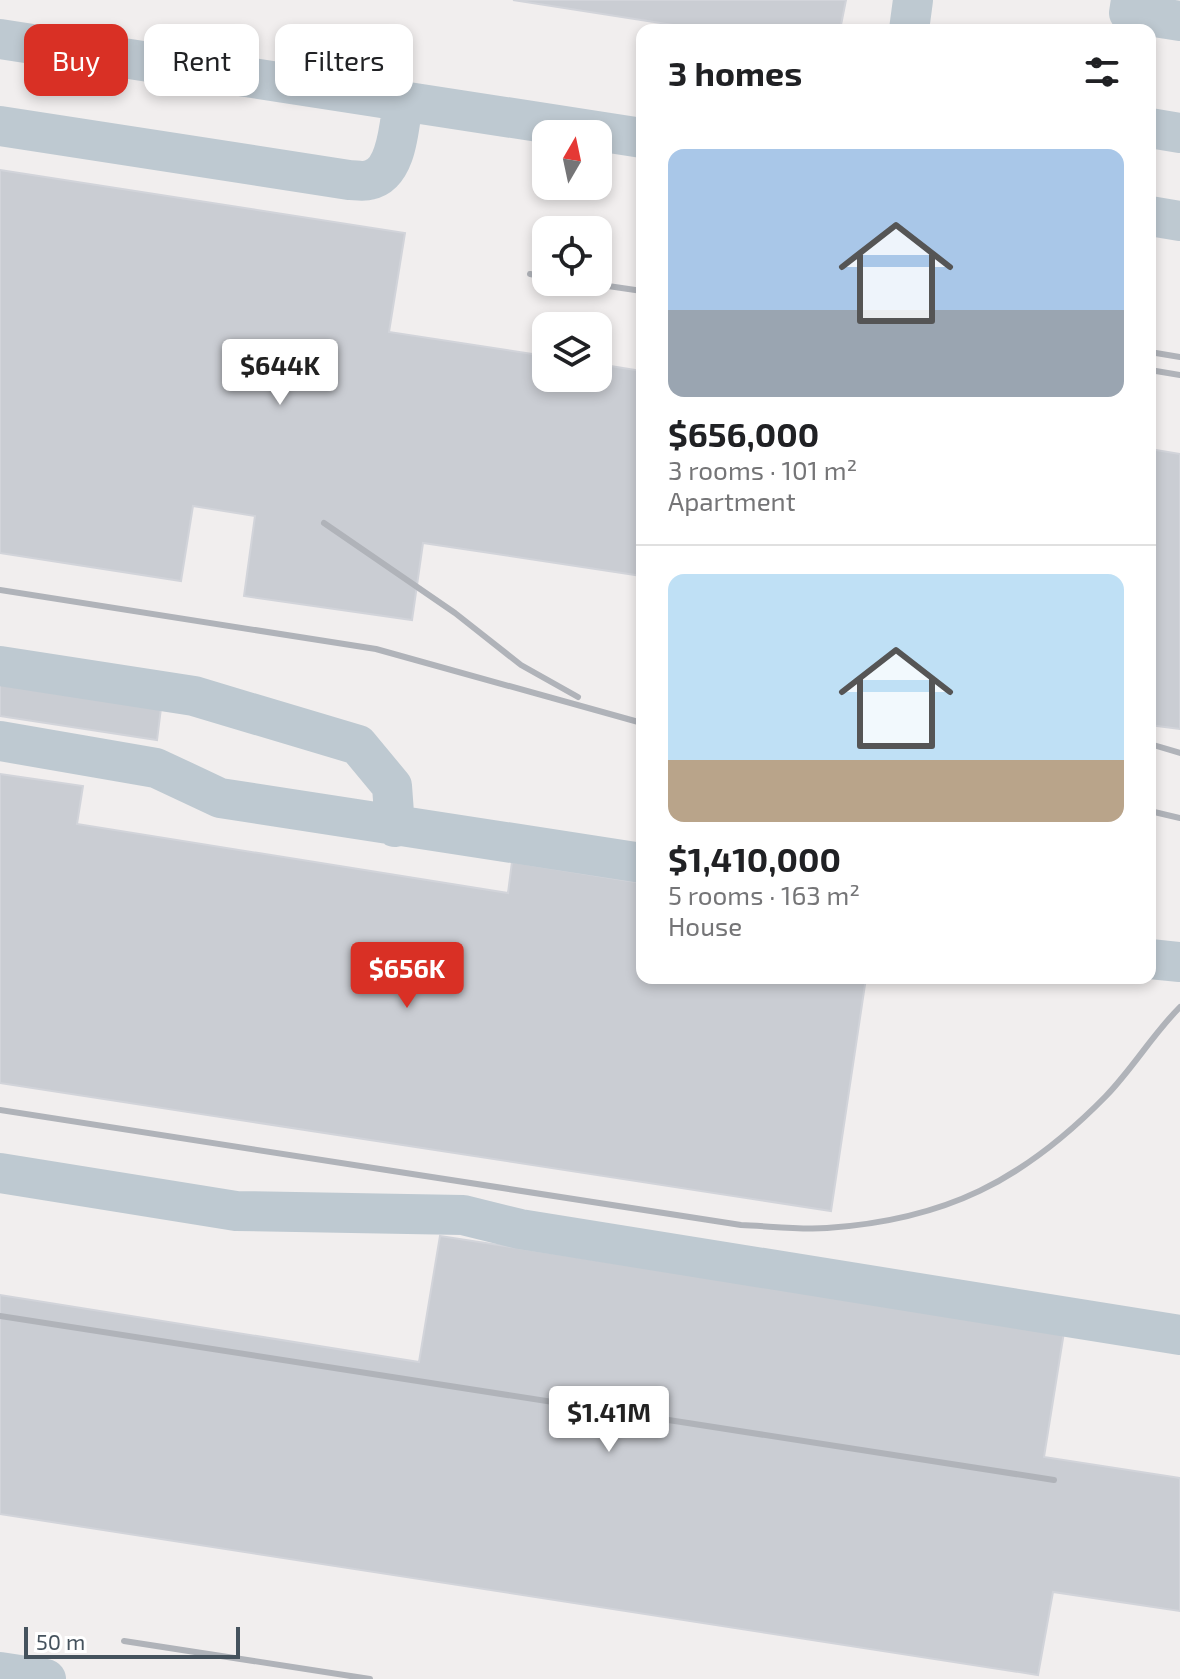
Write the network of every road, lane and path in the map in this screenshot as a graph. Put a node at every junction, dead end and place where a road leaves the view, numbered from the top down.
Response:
1 (913, 0) edge
2 (1129, 14) edge
3 (1180, 21) edge
4 (910, 24) edge
5 (0, 39) edge
6 (403, 101) junction
7 (0, 126) edge
8 (1156, 129) edge
9 (1180, 133) edge
10 (636, 137) edge
11 (1156, 217) edge
12 (1180, 221) edge
13 (0, 666) edge
14 (0, 741) edge
15 (395, 827) junction
16 (636, 862) edge
17 (1156, 960) edge
18 (1180, 962) edge
19 (0, 1173) edge
20 (1180, 1335) edge
21 (0, 1672) edge
22 (46, 1679) edge

1 - 4 lane
2 - 3 lane
5 - 6 lane
6 - 7 lane
6 - 10 lane
8 - 9 lane
11 - 12 lane
13 - 15 lane
14 - 15 lane
15 - 16 lane
17 - 18 lane
19 - 20 lane
21 - 22 lane

